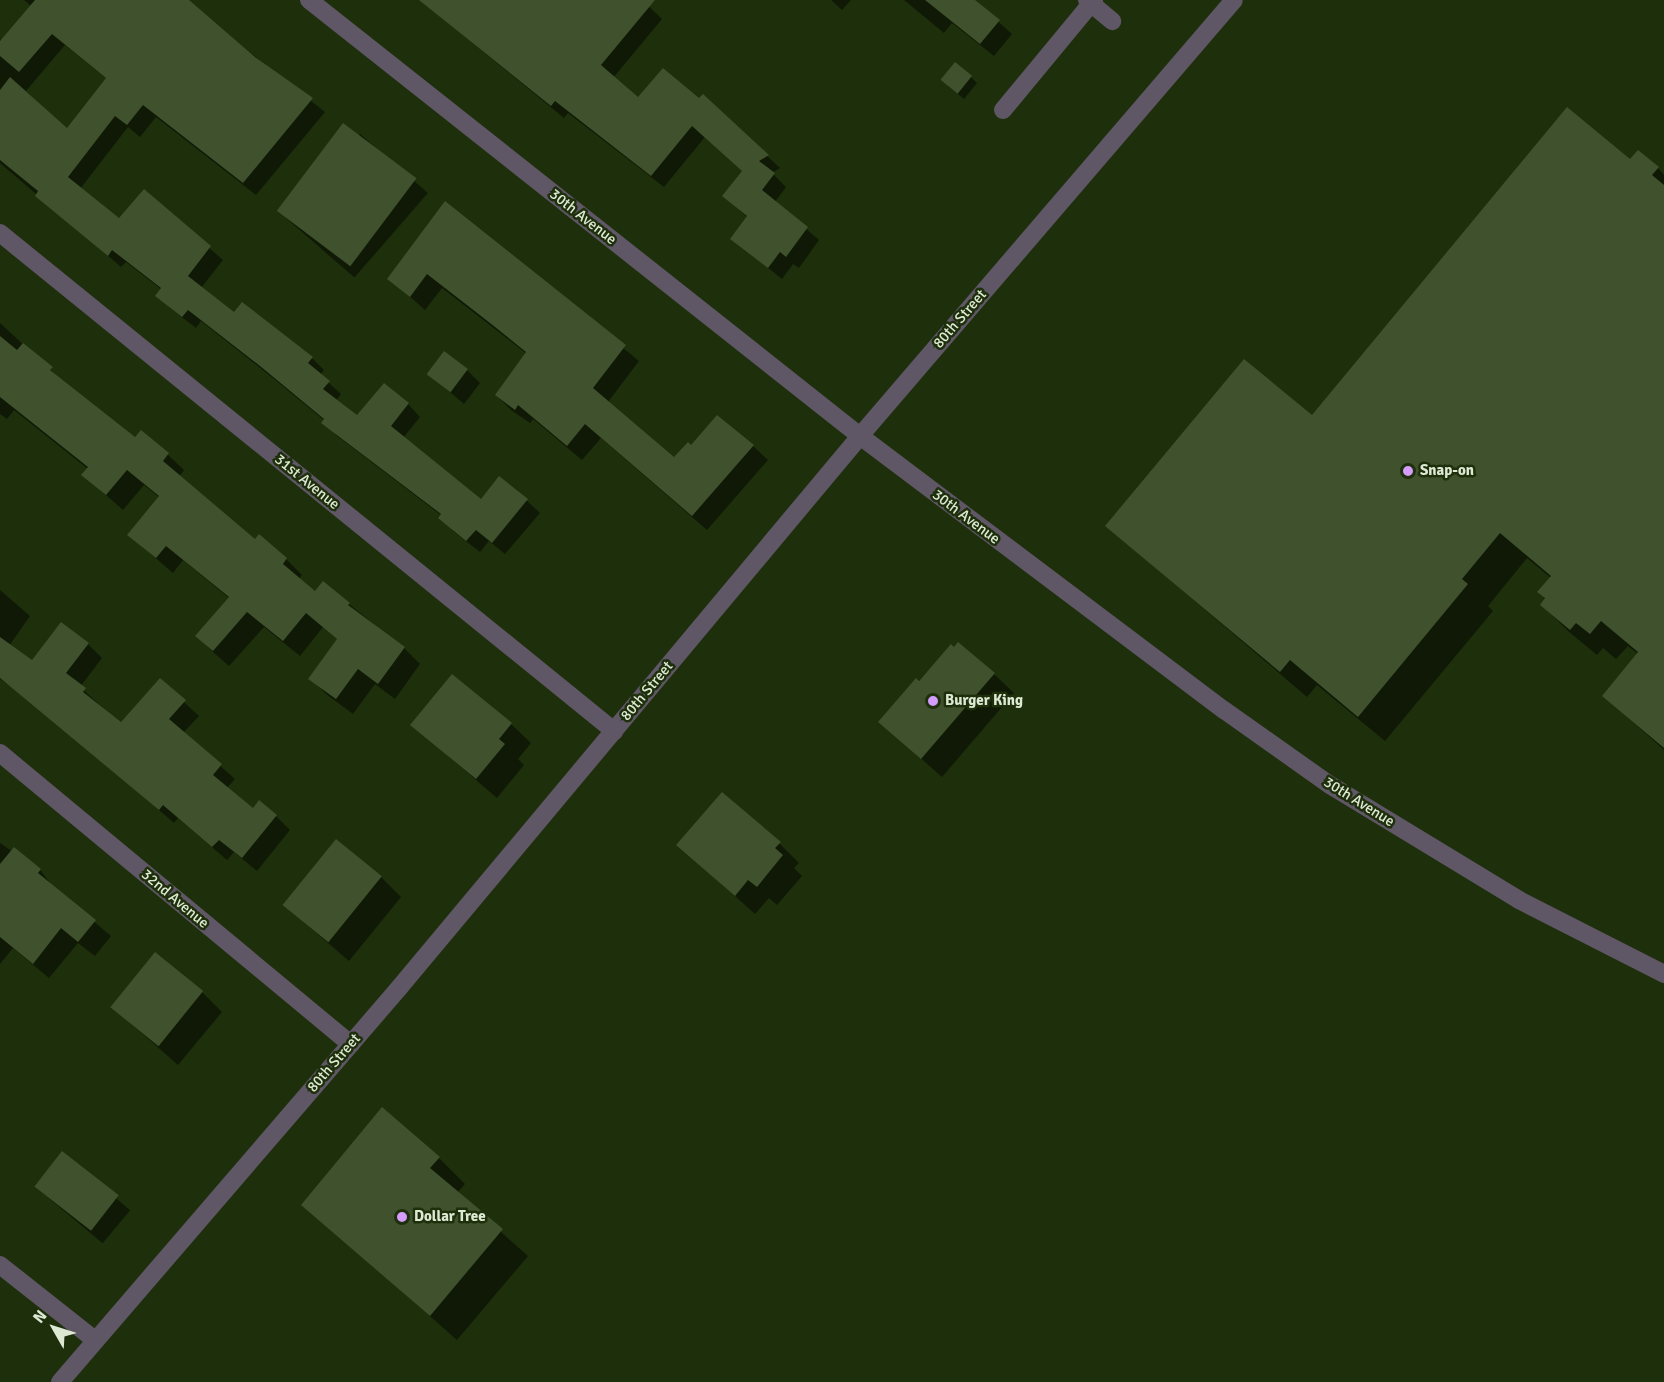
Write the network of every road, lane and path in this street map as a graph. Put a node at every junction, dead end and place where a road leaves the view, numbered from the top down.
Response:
1 (309, 0) edge
2 (1234, 0) edge
3 (1090, 1) edge
4 (1112, 21) dead end
5 (1003, 110) dead end
6 (0, 233) edge
7 (860, 436) junction
8 (614, 731) junction
9 (0, 753) edge
10 (1664, 974) edge
11 (351, 1044) junction
12 (0, 1265) edge
13 (95, 1340) junction
14 (60, 1382) edge

1 - 7 street, 30th Avenue
2 - 7 street, 80th Street
3 - 4 street
3 - 5 street
6 - 8 street, 31st Avenue
7 - 8 street, 80th Street
7 - 10 street, 30th Avenue
8 - 11 street, 80th Street
9 - 11 street, 32nd Avenue
11 - 13 street, 80th Street
12 - 13 street
13 - 14 street, 80th Street

